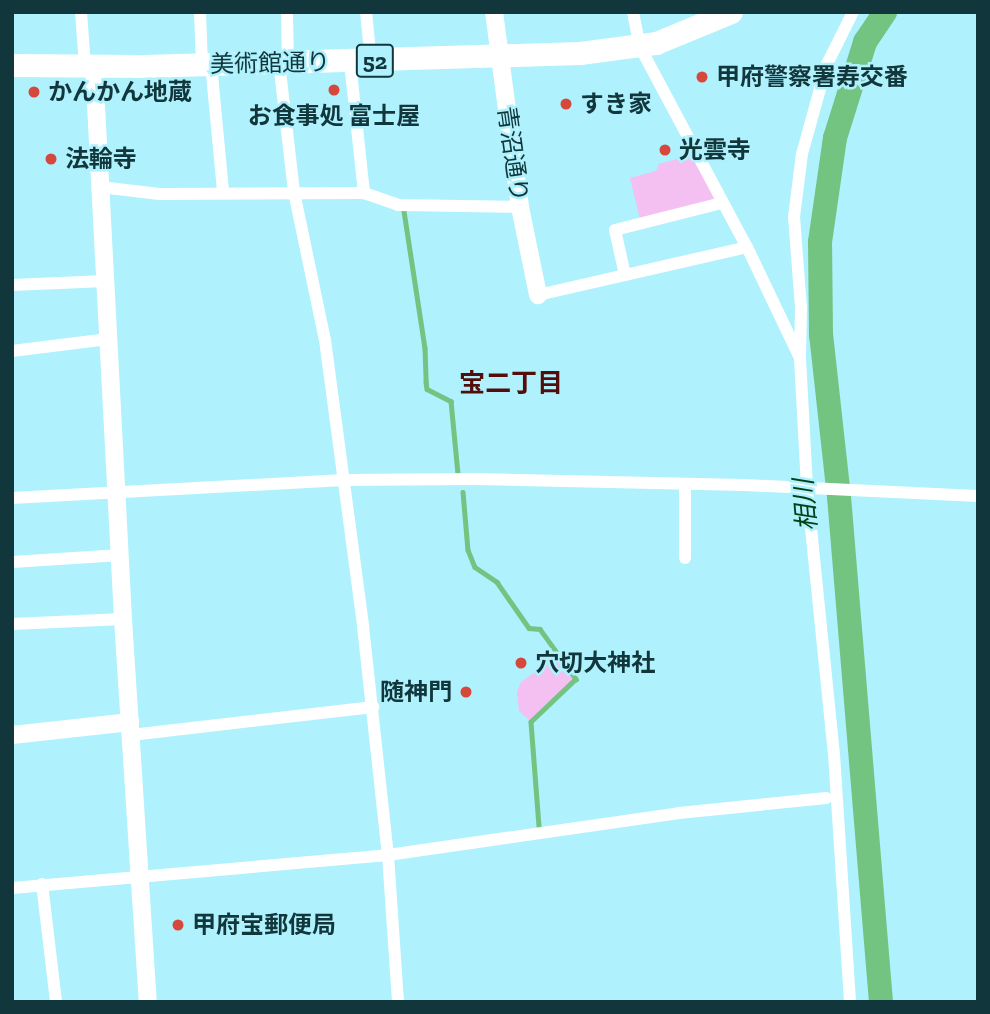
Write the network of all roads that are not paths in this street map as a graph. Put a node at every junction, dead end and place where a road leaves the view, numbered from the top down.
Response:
1 (81, 12) edge
2 (200, 12) edge
3 (287, 12) edge
4 (366, 12) edge
5 (494, 12) edge
6 (634, 12) edge
7 (731, 12) edge
8 (853, 12) edge
9 (640, 47) junction
10 (499, 57) junction
11 (361, 61) junction
12 (284, 62) junction
13 (206, 64) junction
14 (12, 65) edge
15 (90, 67) junction
16 (100, 187) junction
17 (223, 192) junction
18 (294, 192) junction
19 (364, 193) junction
20 (722, 203) junction
21 (520, 206) junction
22 (747, 247) junction
23 (625, 275) junction
24 (106, 281) junction
25 (12, 285) edge
26 (538, 295) joint
27 (108, 339) junction
28 (12, 351) edge
29 (800, 358) junction
30 (344, 480) junction
31 (685, 484) junction
32 (807, 489) junction
33 (118, 491) junction
34 (978, 496) edge
35 (12, 498) edge
36 (121, 555) junction
37 (685, 558) dead end
38 (12, 562) edge
39 (123, 619) junction
40 (12, 624) edge
41 (373, 707) junction
42 (130, 728) junction
43 (12, 735) edge
44 (826, 798) dead end
45 (388, 855) junction
46 (138, 876) junction
47 (42, 884) junction
48 (12, 888) edge
49 (56, 1002) edge
50 (148, 1002) edge
51 (398, 1002) edge
52 (850, 1002) edge

1 - 15 street
2 - 13 street
3 - 12 street
4 - 11 street
5 - 10 street, 青沼通り
6 - 9 street
7 - 9 highway, 美術館通り / 52
8 - 29 street
9 - 10 highway, 美術館通り / 52
9 - 20 street
10 - 11 highway, 美術館通り / 52
10 - 21 street, 青沼通り
11 - 12 highway, 美術館通り / 52
11 - 19 street
12 - 13 highway, 美術館通り / 52
12 - 18 street
13 - 15 highway, 美術館通り / 52
13 - 17 street
14 - 15 highway, 美術館通り / 52
15 - 16 street
16 - 17 street
16 - 24 street
17 - 18 street
18 - 19 street
18 - 30 street
19 - 21 street
20 - 22 street
20 - 23 street
21 - 26 street, 青沼通り
22 - 23 street
22 - 29 street
23 - 26 street
24 - 25 street
24 - 27 street
27 - 28 street
27 - 33 street
29 - 32 street
30 - 31 street
30 - 33 street
30 - 41 street
31 - 32 street
31 - 37 street
32 - 34 street
32 - 52 street
33 - 35 street
33 - 36 street
36 - 38 street
36 - 39 street
39 - 40 street
39 - 42 street
41 - 42 street
41 - 45 street
42 - 43 street
42 - 46 street
44 - 45 street
45 - 46 street
45 - 51 street
46 - 47 street
46 - 50 street
47 - 48 street
47 - 49 street

